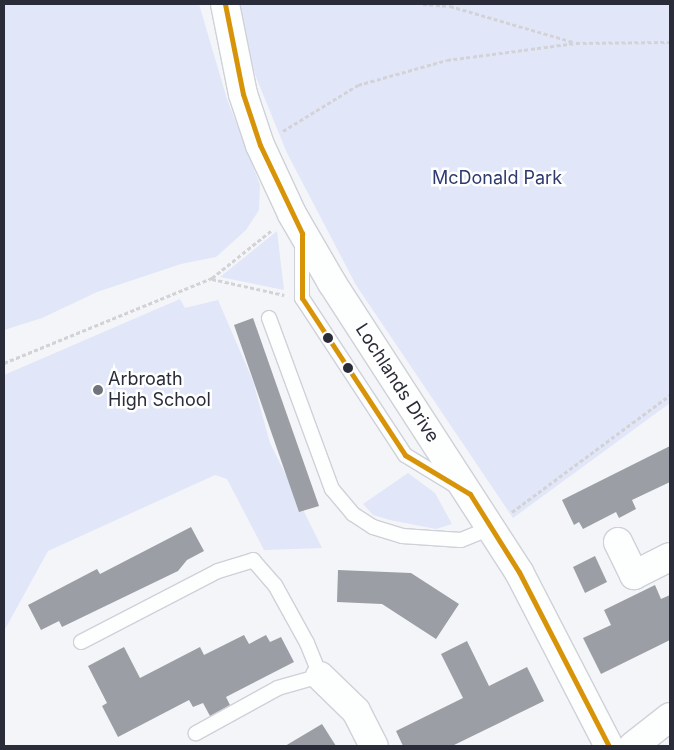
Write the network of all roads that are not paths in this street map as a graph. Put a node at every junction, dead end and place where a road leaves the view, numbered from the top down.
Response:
1 (224, 4) edge
2 (297, 223) junction
3 (269, 318) dead end
4 (470, 494) junction
5 (491, 528) junction
6 (618, 542) dead end
7 (670, 557) edge
8 (81, 642) dead end
9 (320, 676) junction
10 (670, 717) edge
11 (196, 733) dead end
12 (374, 746) edge
13 (609, 746) edge
14 (633, 746) edge

1 - 2 street, Lochlands Drive
2 - 4 street, Lochlands Drive
2 - 4 lane
3 - 5 lane
4 - 5 street, Lochlands Drive
5 - 13 street, Lochlands Drive
6 - 7 street
8 - 9 lane
9 - 11 lane
9 - 12 street
10 - 14 street

